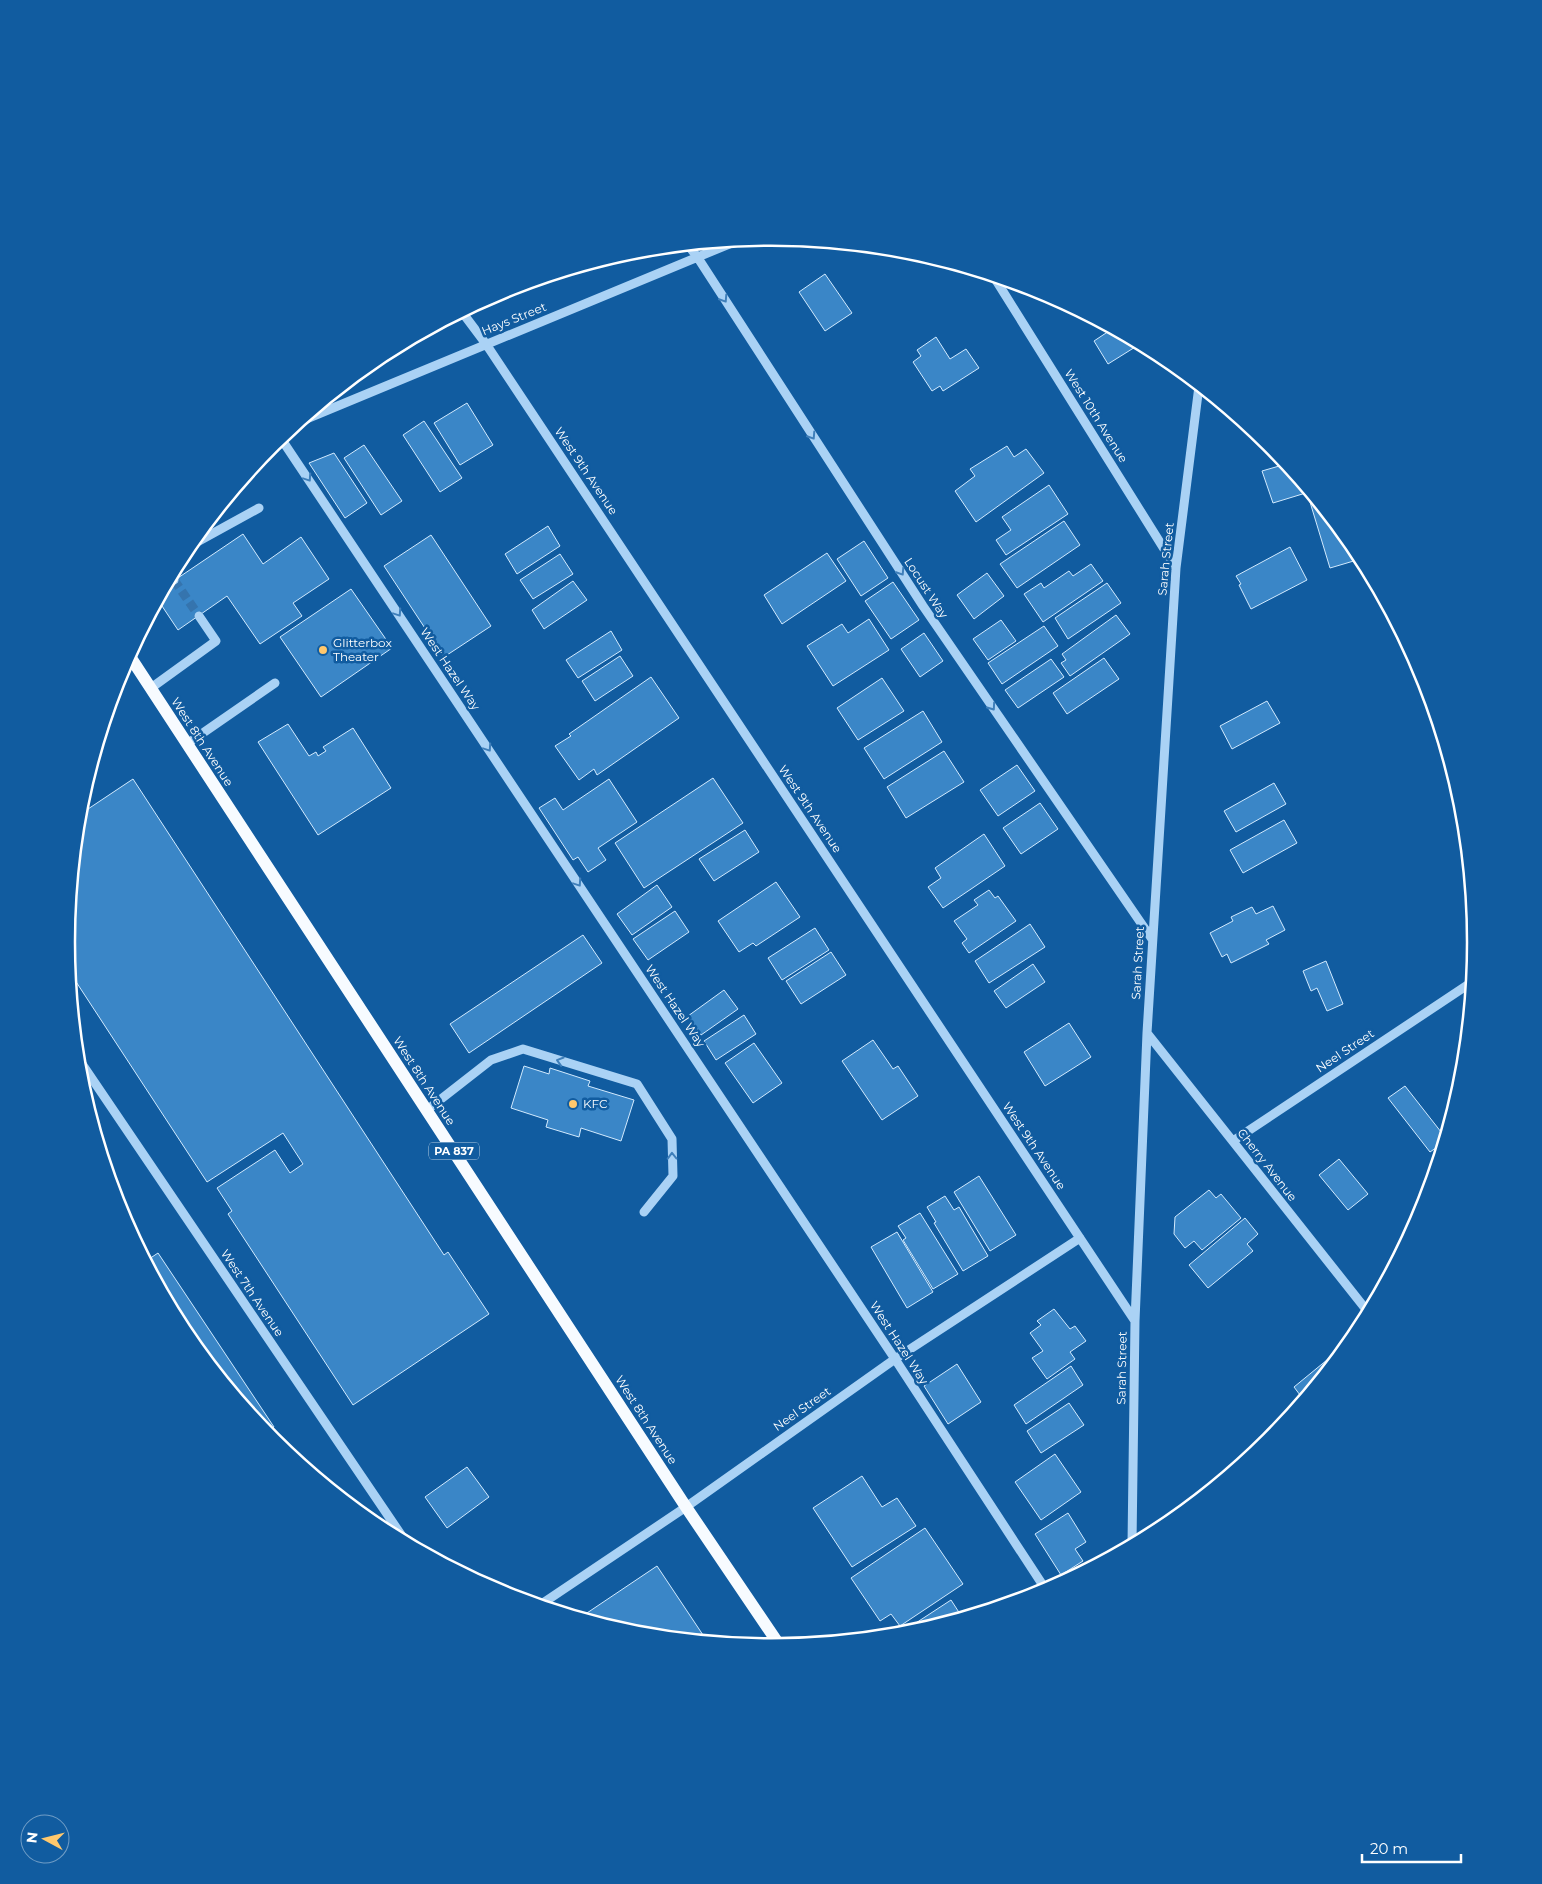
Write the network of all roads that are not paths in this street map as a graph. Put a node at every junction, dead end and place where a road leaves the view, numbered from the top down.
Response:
1 (723, 247) edge
2 (692, 251) edge
3 (698, 258) junction
4 (999, 284) edge
5 (466, 317) edge
6 (486, 344) junction
7 (1197, 392) edge
8 (318, 414) edge
9 (285, 444) edge
10 (260, 508) dead end
11 (204, 538) edge
12 (1176, 568) junction
13 (199, 616) tunnel mouth
14 (134, 663) edge
15 (275, 683) dead end
16 (151, 688) junction
17 (187, 744) junction
18 (1152, 939) junction
19 (1466, 986) edge
20 (1147, 1033) junction
21 (87, 1074) edge
22 (427, 1110) junction
23 (1233, 1141) junction
24 (644, 1212) dead end
25 (1080, 1238) junction
26 (1364, 1307) edge
27 (1135, 1321) junction
28 (895, 1359) junction
29 (686, 1507) junction
30 (397, 1529) edge
31 (1132, 1537) edge
32 (1041, 1583) edge
33 (546, 1601) edge
34 (775, 1638) edge

1 - 3 street, Hays Street
2 - 3 street, Locust Way
3 - 6 street, Hays Street
3 -> 18 street, Locust Way
4 - 12 street, West 10th Avenue
5 - 6 street, West 9th Avenue
6 - 8 street, Hays Street
6 - 25 street, West 9th Avenue
7 - 12 street, Sarah Street
9 -> 28 street, West Hazel Way
10 - 11 street
12 - 18 street, Sarah Street
13 - 16 street
14 - 16 main road, West 8th Avenue / PA 837
15 - 17 street
16 - 17 main road, West 8th Avenue / PA 837
17 - 22 main road, West 8th Avenue / PA 837
18 - 20 street, Sarah Street
19 - 23 street, Neel Street
20 - 23 street, Cherry Avenue
20 - 27 street, Sarah Street
21 - 30 street, West 7th Avenue
24 -> 22 street
22 - 29 main road, West 8th Avenue / PA 837
23 - 26 street, Cherry Avenue
25 - 27 street, West 9th Avenue
25 - 28 street, Neel Street
27 - 31 street, Sarah Street
28 - 29 street, Neel Street
28 - 32 street, West Hazel Way
29 - 33 street, Neel Street
29 - 34 main road, West 8th Avenue / PA 837

